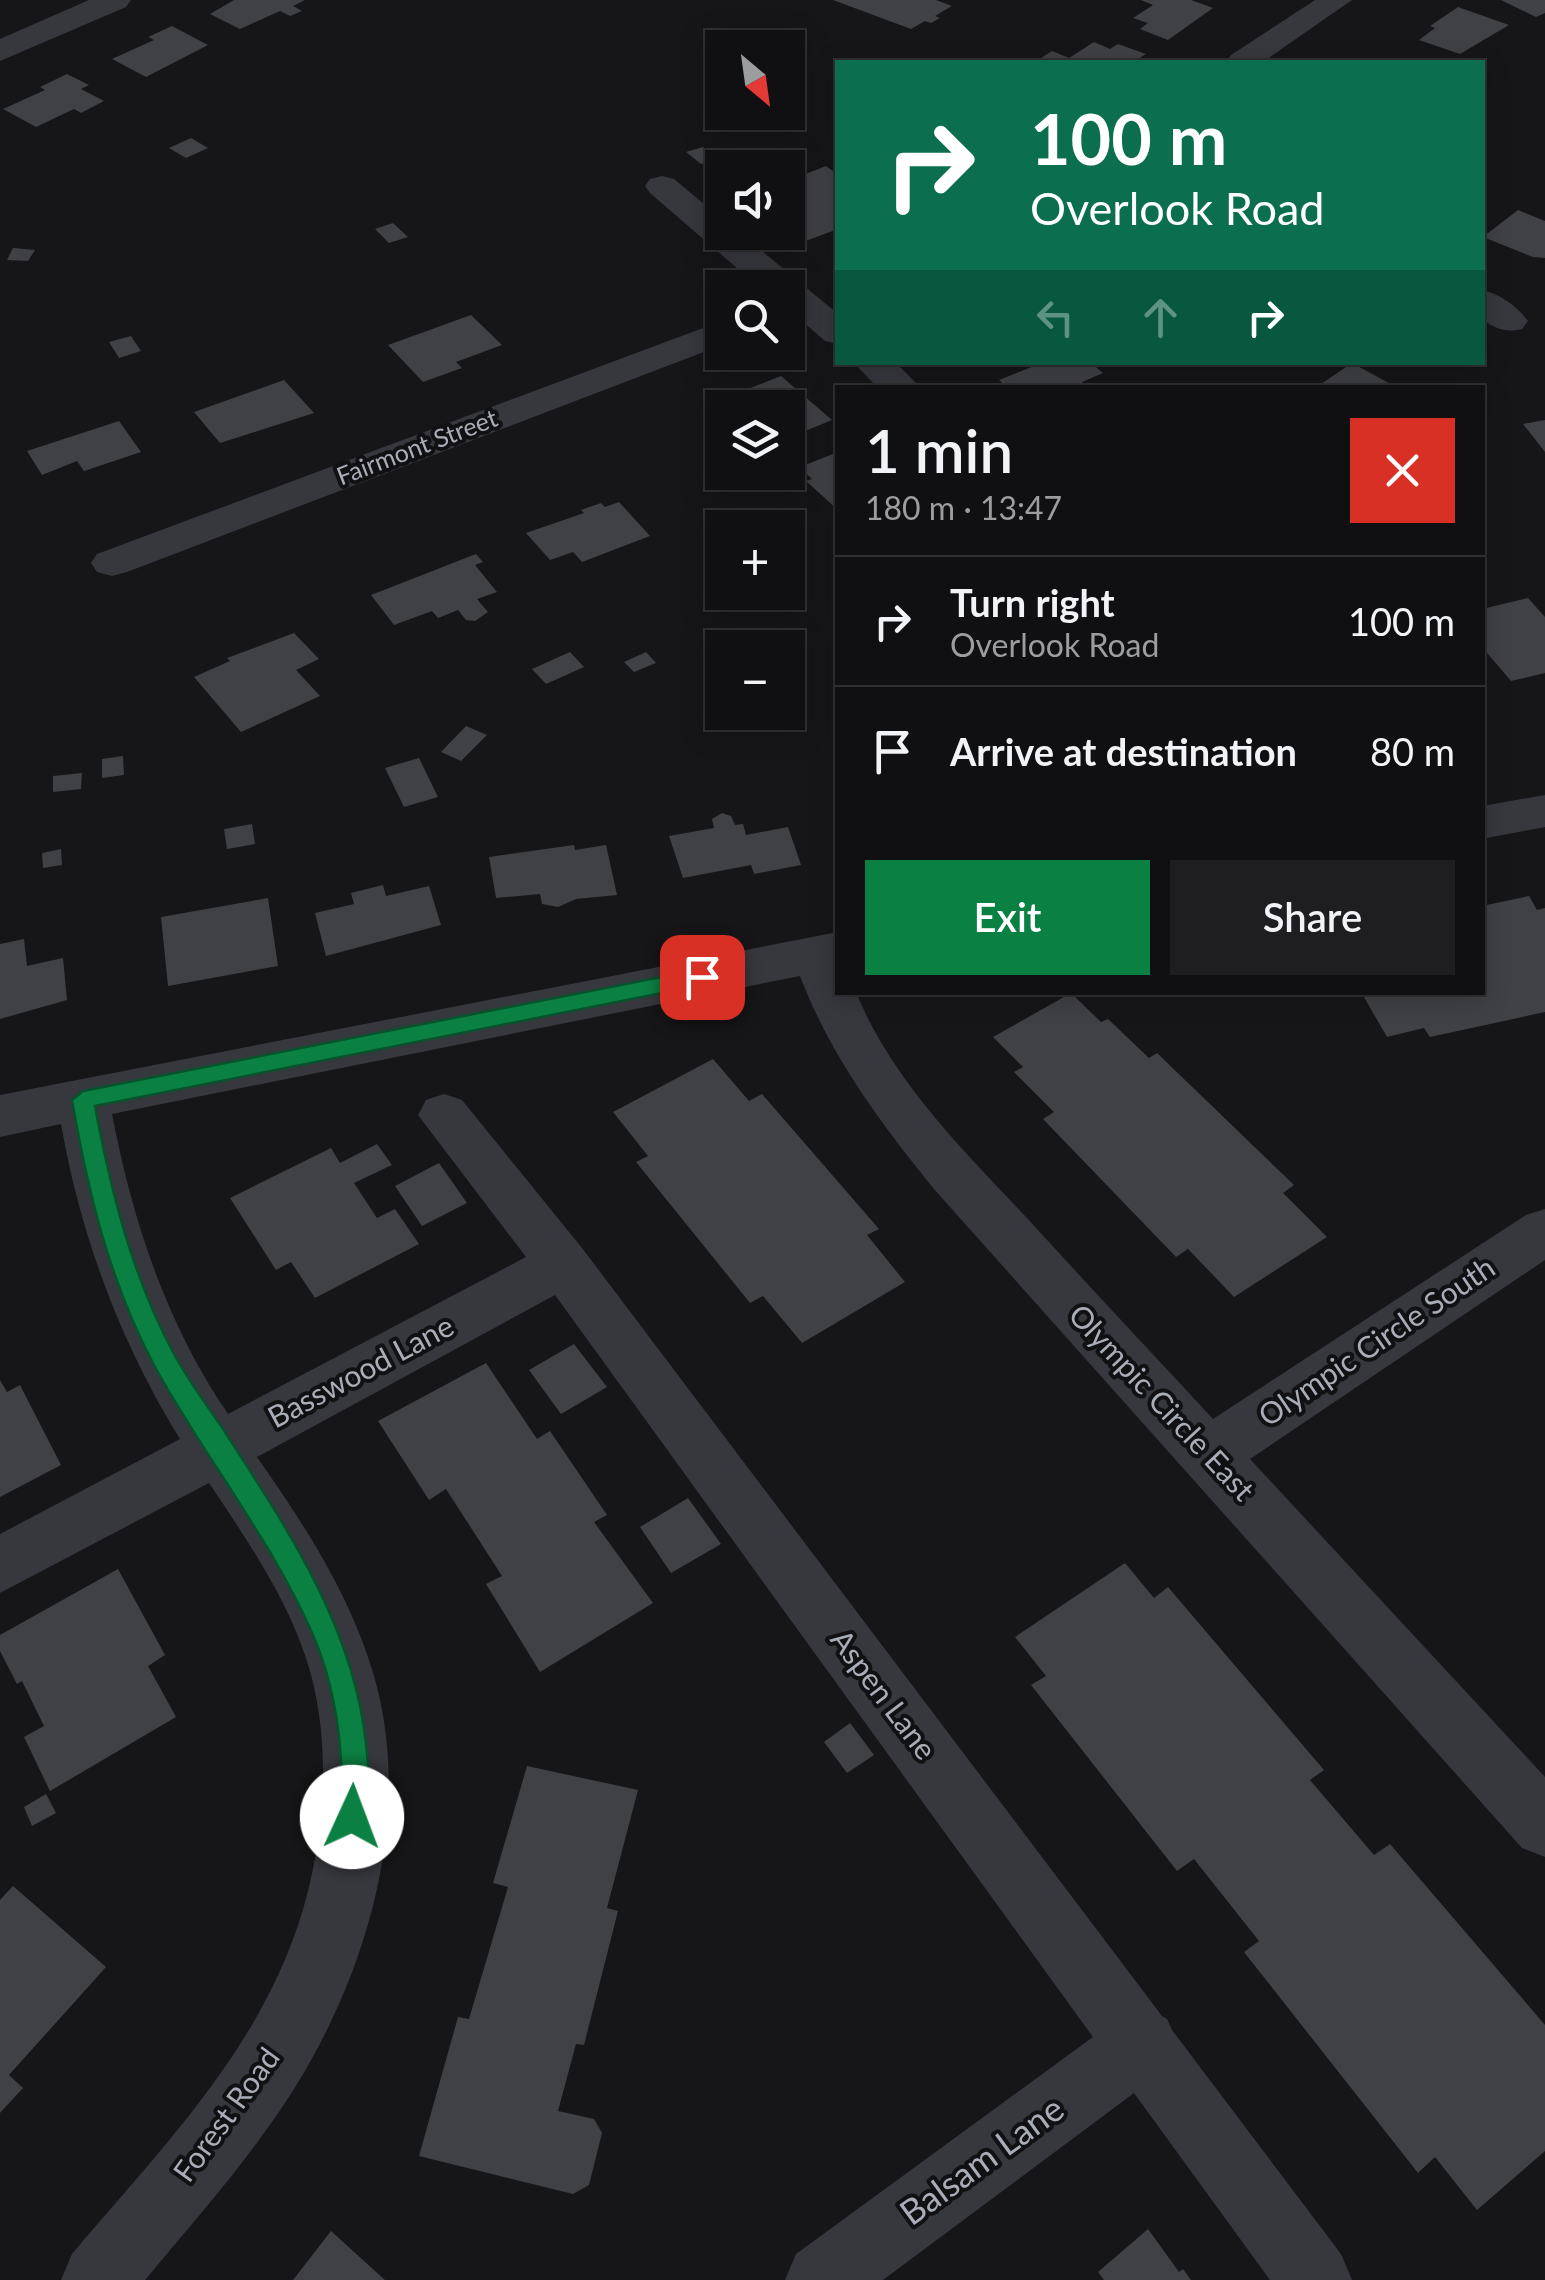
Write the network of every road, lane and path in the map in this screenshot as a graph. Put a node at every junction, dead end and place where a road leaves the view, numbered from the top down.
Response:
1 (115, 0) edge
2 (1336, 0) edge
3 (0, 52) edge
4 (1245, 60) edge
5 (662, 186) dead end
6 (759, 270) edge
7 (835, 289) edge
8 (805, 294) edge
9 (805, 308) edge
10 (835, 331) edge
11 (705, 338) edge
12 (875, 365) edge
13 (899, 385) edge
14 (112, 563) dead end
15 (1545, 810) edge
16 (1485, 822) edge
17 (827, 952) edge
18 (835, 989) edge
19 (836, 995) edge
20 (83, 1100) junction
21 (444, 1115) dead end
22 (0, 1116) edge
23 (1545, 1230) edge
24 (562, 1264) junction
25 (218, 1448) junction
26 (1209, 1454) junction
27 (0, 1564) edge
28 (1545, 1825) edge
29 (1142, 2044) junction
30 (98, 2280) edge
31 (822, 2280) edge
32 (1316, 2280) edge

1 - 3 street
2 - 4 street
5 - 6 street
7 - 8 street
9 - 10 street
11 - 14 street, Fairmont Street
12 - 13 street
15 - 16 street
17 - 18 street, Olympic Circle East
17 - 20 street
19 - 26 street, Olympic Circle East
20 - 22 street
20 - 25 street, Forest Road
21 - 24 street, Aspen Lane
23 - 26 street, Olympic Circle South
24 - 25 street, Basswood Lane
24 - 29 street, Aspen Lane
25 - 27 street, Basswood Lane
25 - 30 street, Forest Road
26 - 28 street, Olympic Circle East
29 - 31 street, Balsam Lane
29 - 32 street, Aspen Lane

